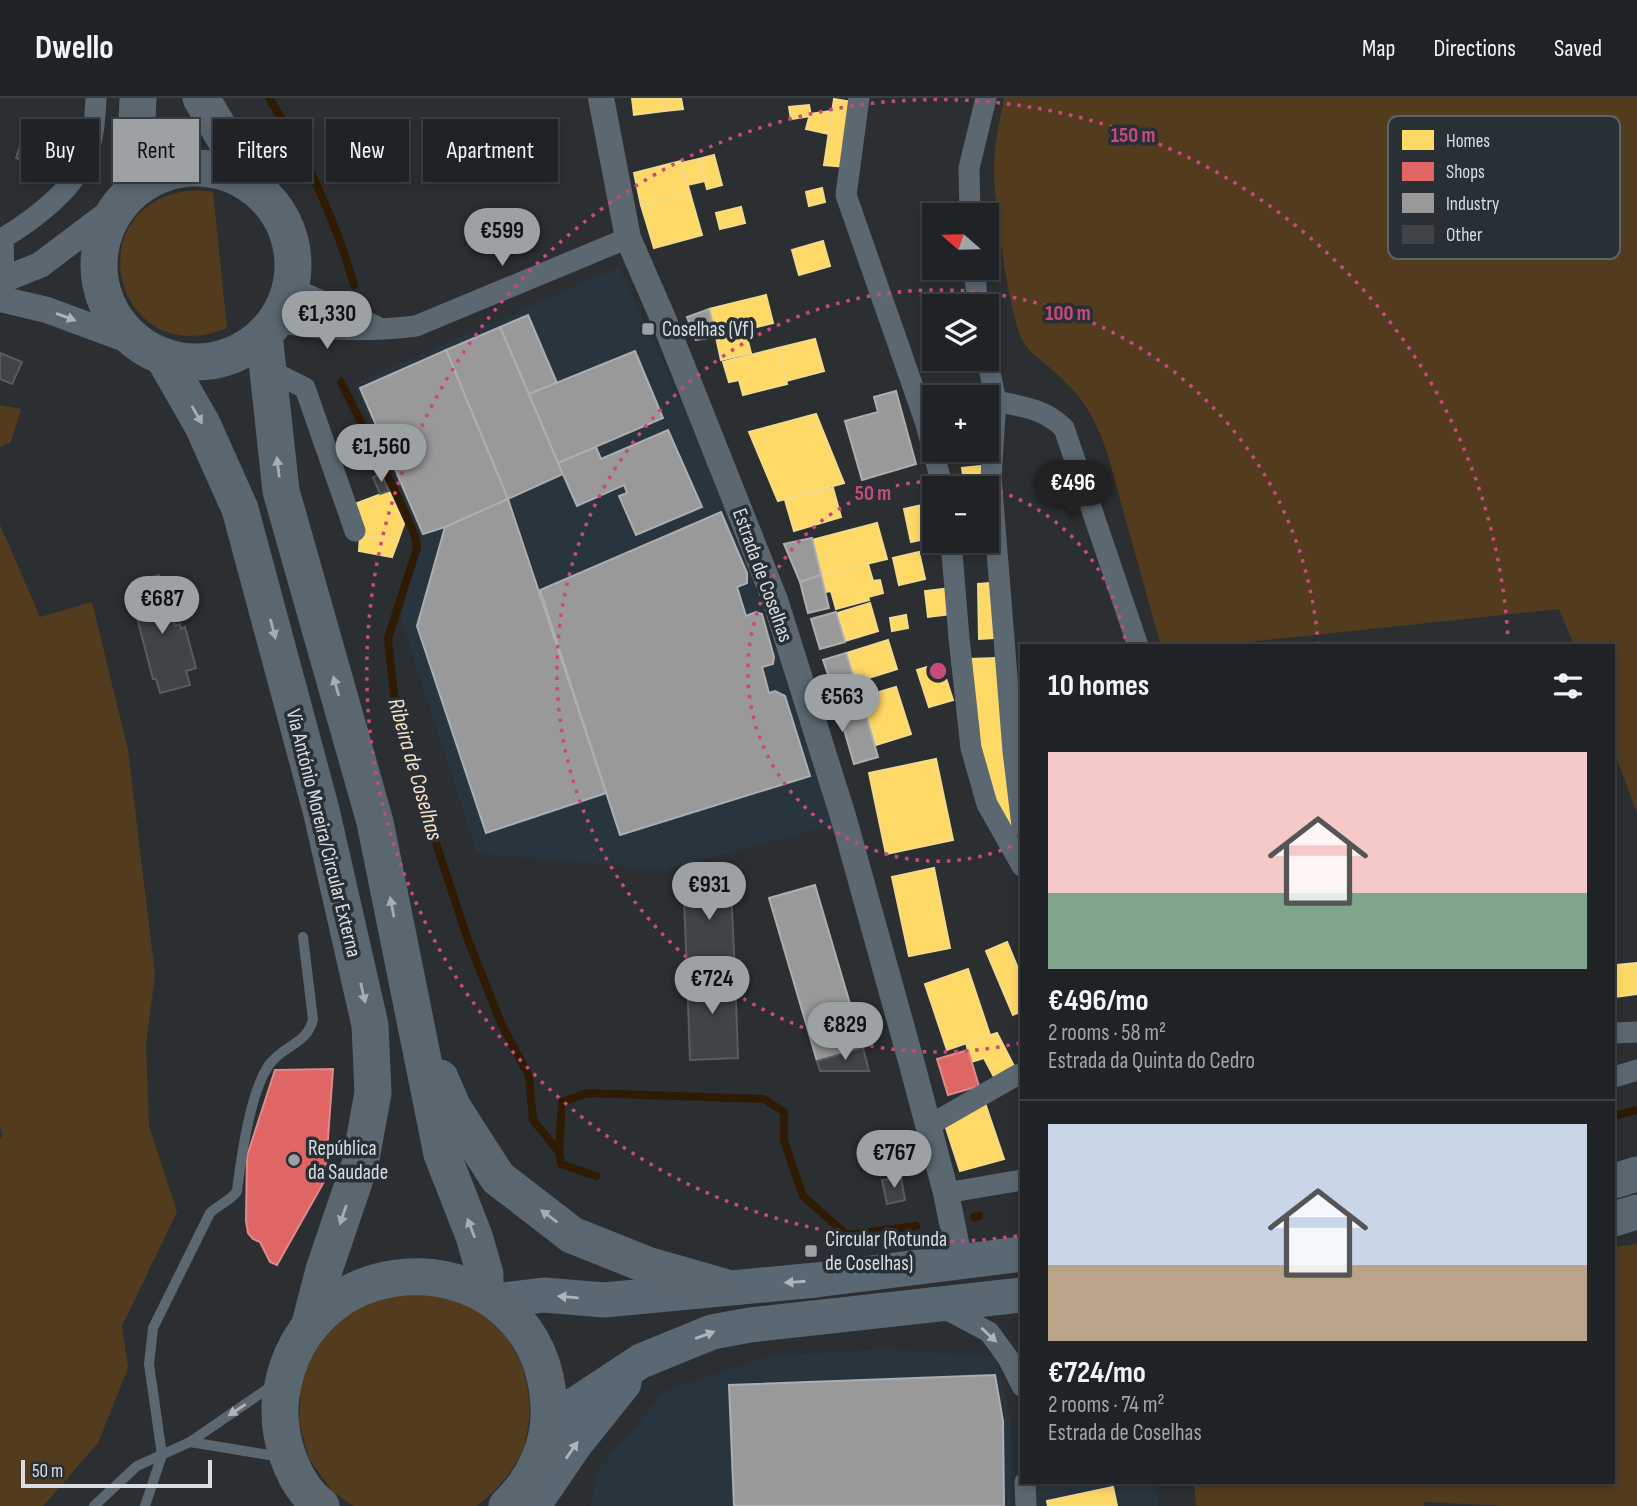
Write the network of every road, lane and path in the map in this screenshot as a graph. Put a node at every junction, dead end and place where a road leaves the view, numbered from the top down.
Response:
1 (96, 98) edge
2 (138, 98) edge
3 (201, 98) edge
4 (601, 98) edge
5 (859, 98) edge
6 (986, 98) edge
7 (253, 186) junction
8 (126, 198) junction
9 (970, 203) edge
10 (628, 238) junction
11 (1, 286) edge
12 (291, 287) junction
13 (269, 328) junction
14 (384, 330) junction
15 (151, 350) junction
16 (269, 370) junction
17 (999, 402) edge
18 (992, 462) edge
19 (940, 476) edge
20 (355, 531) dead end
21 (952, 553) edge
22 (1137, 644) edge
23 (1020, 809) edge
24 (1020, 862) edge
25 (303, 937) dead end
26 (415, 1022) junction
27 (1637, 1032) edge
28 (1615, 1033) edge
29 (1637, 1070) edge
30 (1020, 1074) edge
31 (1615, 1077) edge
32 (928, 1126) junction
33 (1637, 1174) edge
34 (1020, 1180) edge
35 (1615, 1181) edge
36 (946, 1193) junction
37 (1637, 1212) edge
38 (1615, 1219) edge
39 (1020, 1254) edge
40 (960, 1262) junction
41 (724, 1287) junction
42 (1020, 1295) edge
43 (490, 1298) junction
44 (936, 1304) junction
45 (310, 1324) junction
46 (641, 1361) junction
47 (284, 1378) junction
48 (1020, 1382) edge
49 (550, 1420) junction
50 (190, 1442) junction
51 (162, 1455) junction
52 (289, 1459) junction
53 (1026, 1484) edge
54 (318, 1505) edge
55 (94, 1506) edge
56 (145, 1506) edge
57 (507, 1506) edge
58 (533, 1506) edge
59 (1026, 1506) edge

1 - 11 street
2 - 8 highway, Via António Moreira/Circular Externa
3 - 7 highway
4 - 10 street, Estrada de Coselhas
5 - 19 street
6 - 9 street
7 - 8 highway
7 - 12 highway
8 - 11 street
8 - 15 highway, Via António Moreira/Circular Externa
10 - 14 street
10 - 32 street, Estrada de Coselhas
11 -> 15 street
12 - 13 highway
12 - 14 street
13 - 14 street
13 - 15 highway
13 - 16 highway
15 -> 45 highway, Via António Moreira/Circular Externa
16 - 20 street
26 -> 16 highway
17 - 22 street
18 - 23 street
21 - 24 street
25 - 51 lane
41 -> 26 highway
43 -> 26 highway
27 - 28 street
29 - 31 street
30 - 32 street
32 - 36 street, Estrada de Coselhas
33 - 35 main road
34 - 36 street
36 - 40 street, Estrada de Coselhas
37 - 38 main road
39 - 40 main road
40 -> 41 main road
41 -> 43 main road
42 - 44 main road
43 - 45 highway
43 - 49 highway
46 -> 44 main road
44 -> 48 street
45 - 47 highway
46 - 49 main road
58 -> 46 main road
47 -> 50 lane
47 - 52 highway
49 - 57 highway
50 - 51 lane
50 - 52 lane
51 - 55 lane
51 - 56 lane
52 - 54 highway
53 - 59 street

